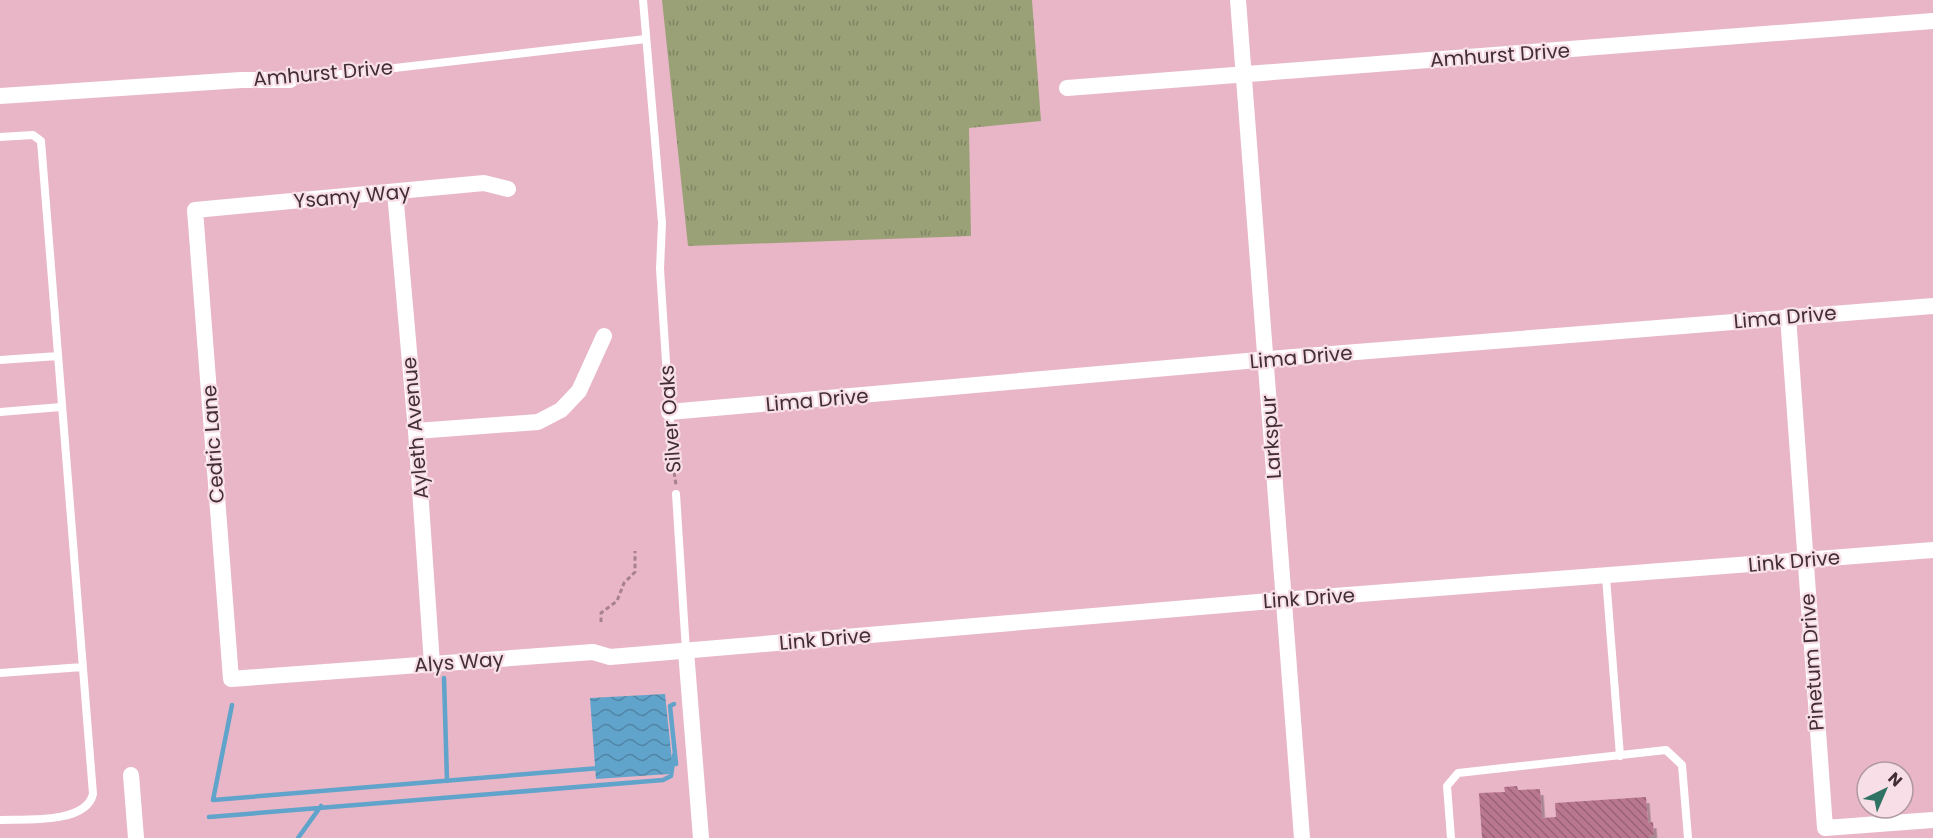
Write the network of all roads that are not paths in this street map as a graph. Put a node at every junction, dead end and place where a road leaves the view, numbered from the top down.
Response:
1 (643, 0) edge
2 (1238, 0) edge
3 (1933, 21) edge
4 (646, 39) junction
5 (1243, 77) junction
6 (290, 80) joint
7 (1067, 88) dead end
8 (0, 96) edge
9 (0, 137) edge
10 (508, 189) dead end
11 (395, 192) junction
12 (195, 210) joint
13 (1933, 306) edge
14 (1788, 316) junction
15 (604, 336) dead end
16 (58, 356) junction
17 (1265, 359) junction
18 (0, 360) edge
19 (62, 407) junction
20 (0, 412) edge
21 (669, 412) junction
22 (416, 432) junction
23 (672, 454) road end
24 (676, 494) road end
25 (1933, 549) edge
26 (1804, 560) junction
27 (1606, 577) junction
28 (1282, 600) junction
29 (686, 651) junction
30 (432, 664) junction
31 (83, 667) junction
32 (0, 673) edge
33 (231, 679) joint
34 (1620, 756) junction
35 (131, 776) dead end
36 (0, 820) edge
37 (1933, 820) edge
38 (136, 838) edge
39 (701, 838) edge
40 (1302, 838) edge
41 (1451, 838) edge
42 (1688, 838) edge

1 - 4 lane, Silver Oaks
2 - 5 street, Larkspur
3 - 5 street, Amhurst Drive
4 - 6 lane, Amhurst Drive
4 - 21 lane, Silver Oaks
5 - 7 street, Amhurst Drive
5 - 17 street, Larkspur
6 - 8 street, Amhurst Drive
9 - 16 lane
10 - 11 street, Ysamy Way
11 - 12 street, Ysamy Way
11 - 22 street, Ayleth Avenue
12 - 33 street, Cedric Lane
13 - 14 street, Lima Drive
14 - 17 street, Lima Drive
14 - 26 street, Pinetum Drive
15 - 22 street
16 - 18 lane
16 - 19 lane
17 - 21 street, Lima Drive
17 - 28 street, Larkspur
19 - 20 lane
19 - 31 lane
21 - 23 lane, Silver Oaks
22 - 30 street, Ayleth Avenue
24 - 29 lane, Silver Oaks
25 - 26 street, Link Drive
26 - 27 street, Link Drive
26 - 37 street, Pinetum Drive
27 - 28 street, Link Drive
27 - 34 lane
28 - 29 street, Link Drive
28 - 40 street, Larkspur
29 - 30 street, Alys Way
29 - 39 street, Silver Oaks
30 - 33 street, Alys Way
31 - 32 lane
31 - 36 lane
34 - 41 lane
34 - 42 lane
35 - 38 street

